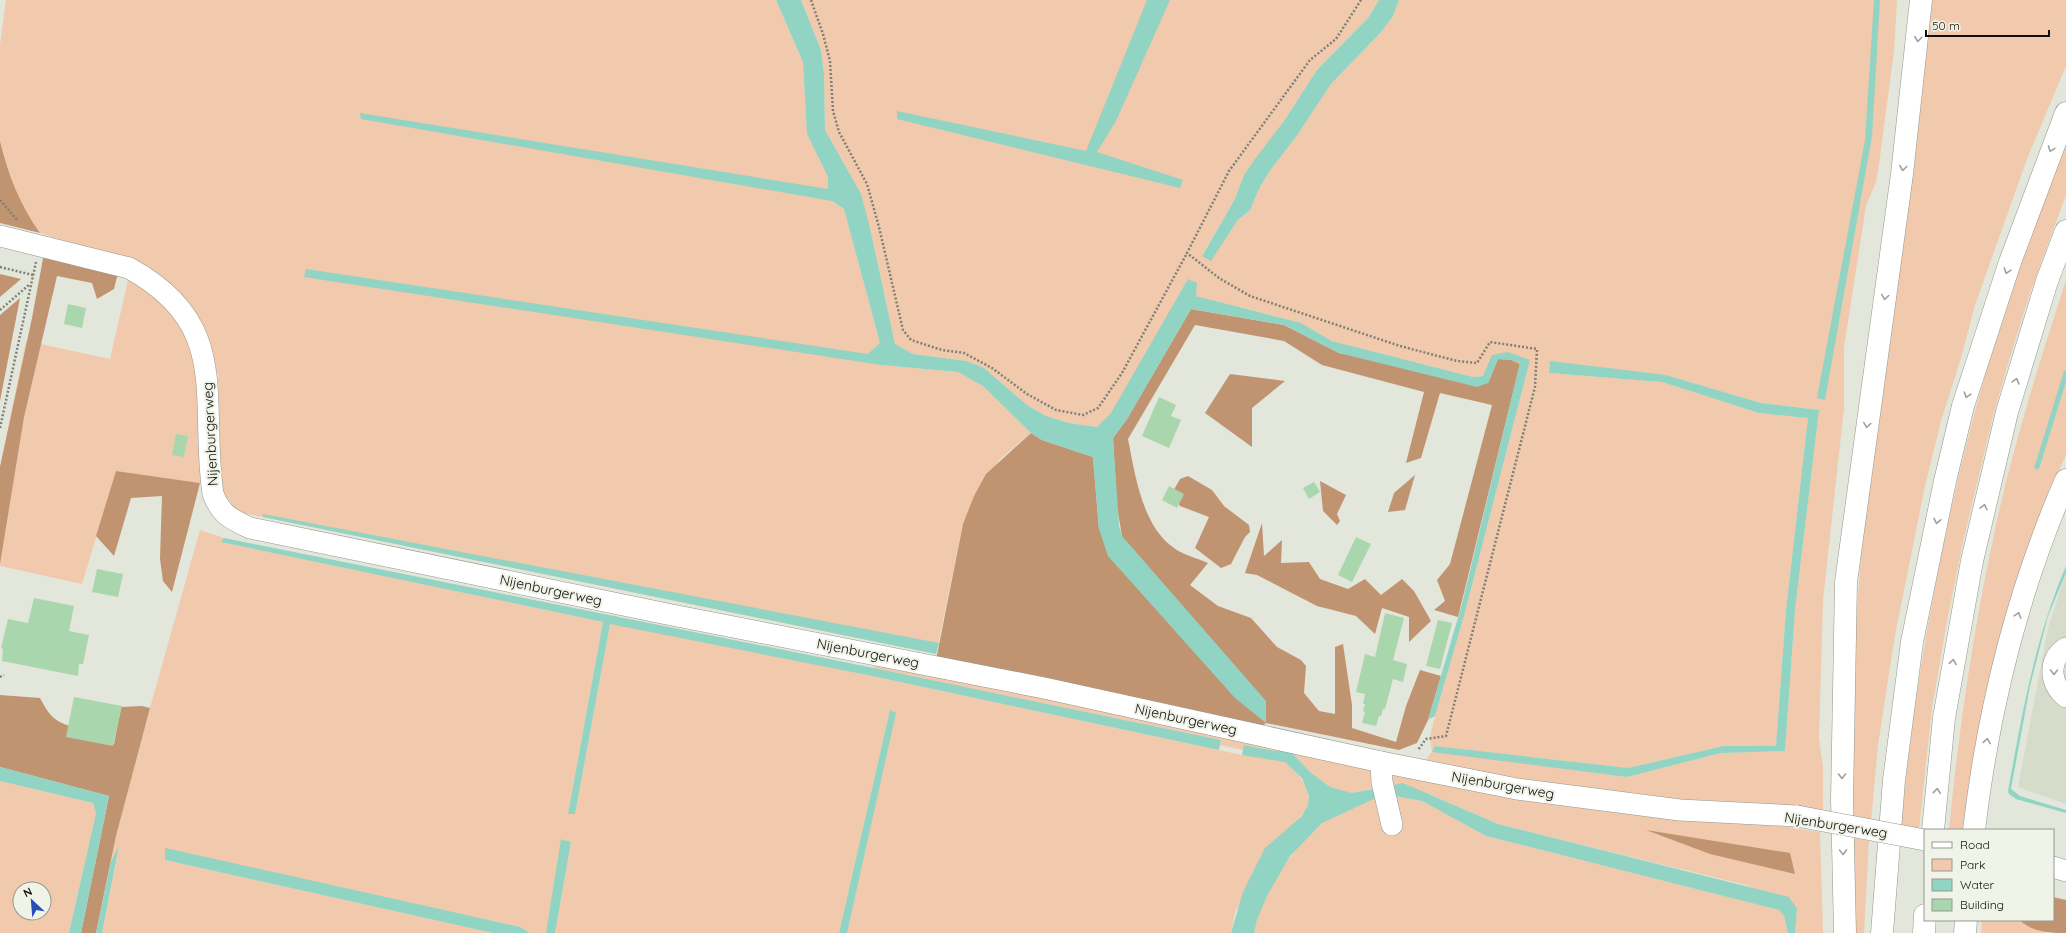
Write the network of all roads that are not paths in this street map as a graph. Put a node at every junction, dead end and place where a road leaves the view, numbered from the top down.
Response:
1 (1921, 0) edge
2 (2066, 113) edge
3 (2066, 232) edge
4 (0, 236) edge
5 (2066, 480) edge
6 (2066, 648) edge
7 (2066, 697) edge
8 (1383, 781) junction
9 (1392, 825) dead end
10 (1933, 829) edge
11 (1974, 829) edge
12 (1924, 840) edge
13 (2054, 867) edge
14 (2066, 871) edge
15 (1925, 921) edge
16 (1966, 921) edge
17 (1846, 933) edge
18 (1882, 933) edge
19 (1924, 933) edge
20 (1965, 933) edge

1 -> 17 highway
2 -> 18 highway
10 -> 3 highway
4 - 8 street, Nijenburgerweg
11 -> 5 highway
6 -> 7 street
8 - 9 street
8 - 12 street, Nijenburgerweg, bridge
13 - 14 street
15 - 19 highway
16 - 20 highway

